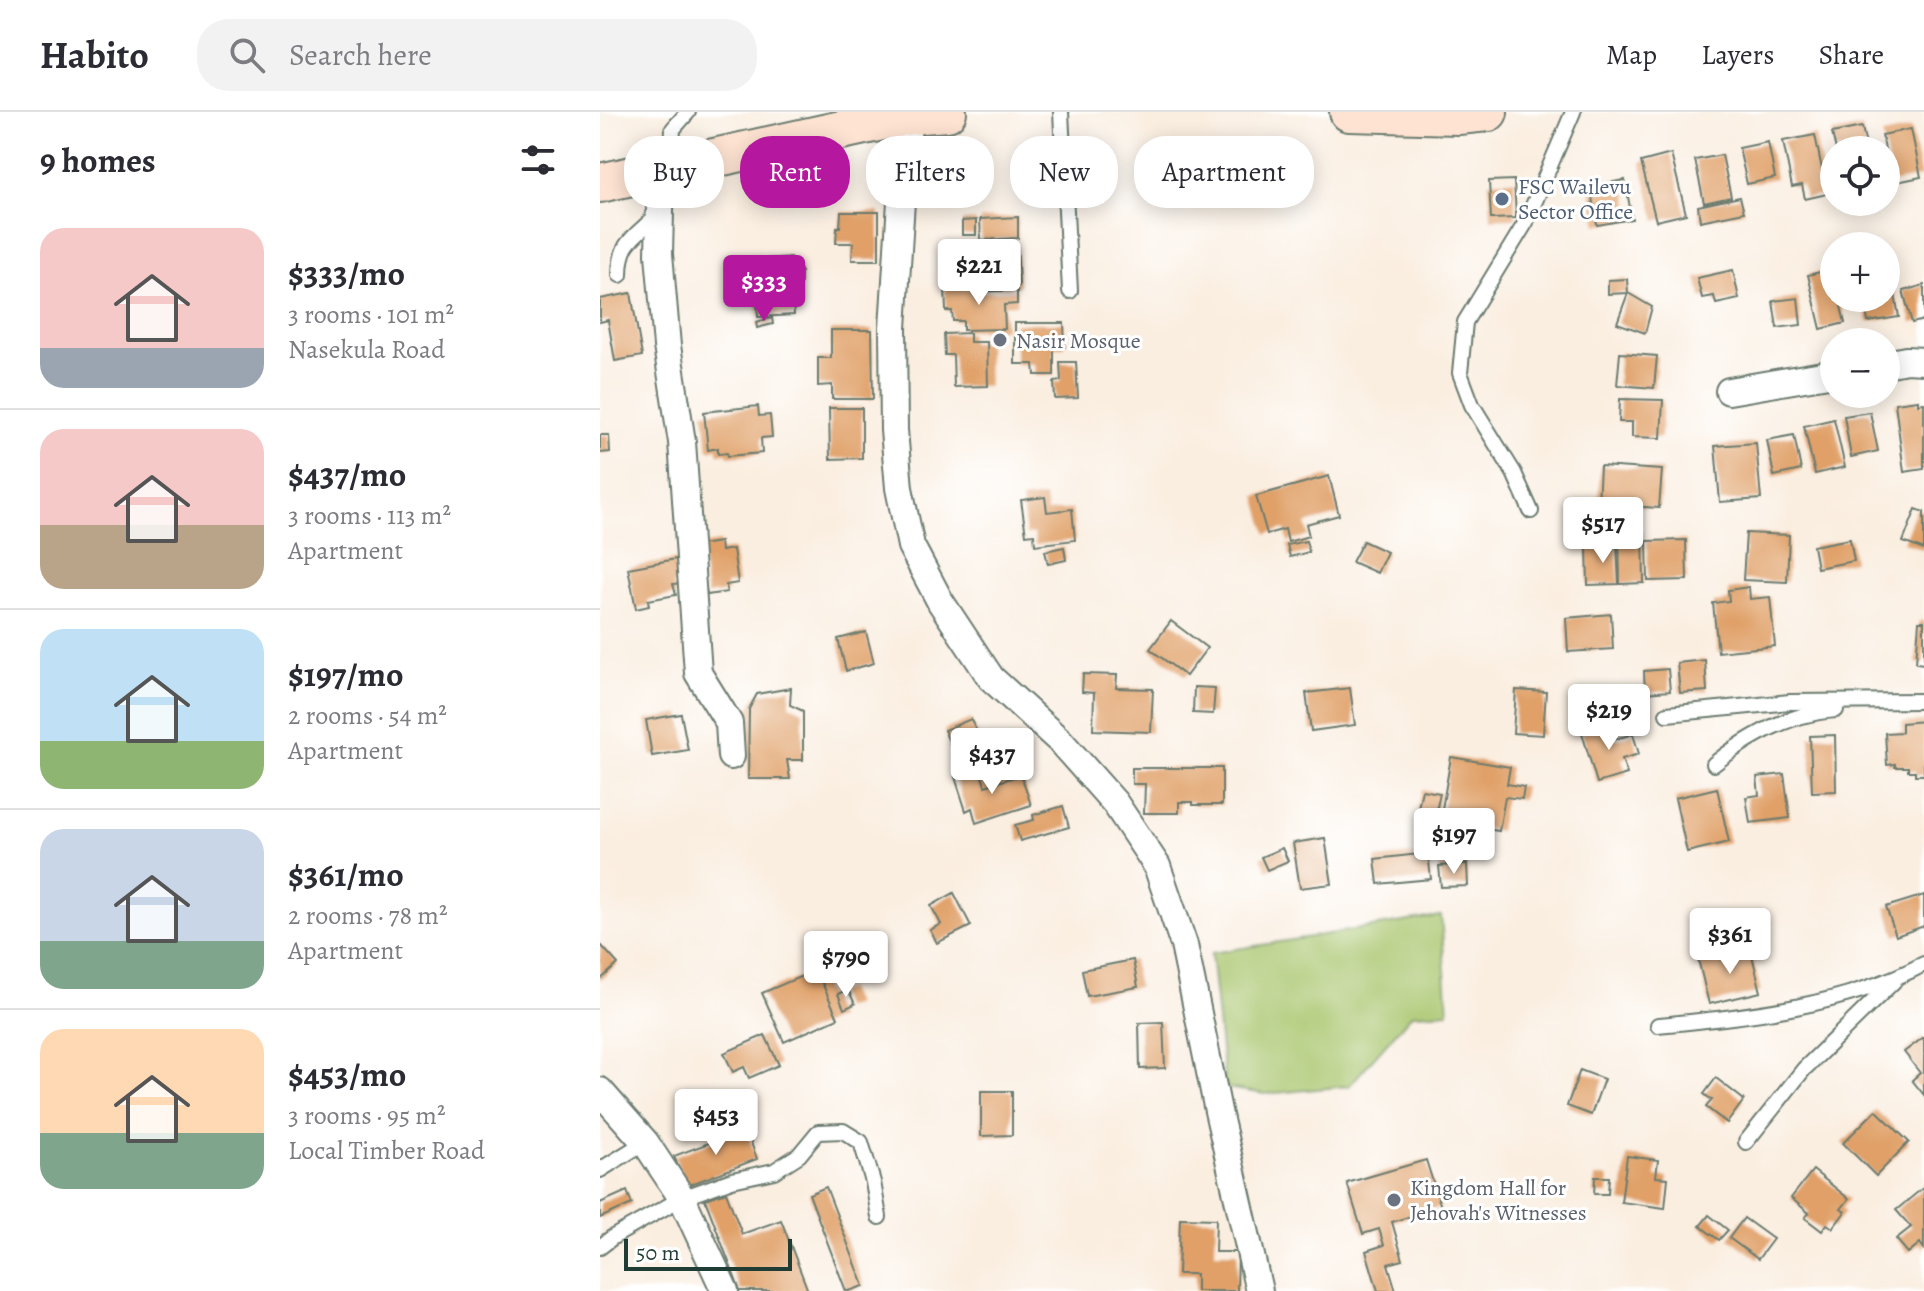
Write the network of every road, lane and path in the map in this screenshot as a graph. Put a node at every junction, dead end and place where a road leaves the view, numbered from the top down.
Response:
1 (688, 112) edge
2 (1061, 112) edge
3 (1349, 112) edge
4 (1573, 112) edge
5 (1468, 113) edge
6 (929, 114) edge
7 (671, 136) edge
8 (724, 158) edge
9 (624, 178) edge
10 (600, 183) edge
11 (654, 208) edge
12 (660, 208) edge
13 (620, 275) dead end
14 (1070, 291) dead end
15 (1900, 361) edge
16 (1924, 361) edge
17 (1820, 375) edge
18 (1729, 391) dead end
19 (1531, 511) dead end
20 (1924, 702) edge
21 (1667, 714) dead end
22 (731, 756) dead end
23 (1714, 764) dead end
24 (1924, 964) edge
25 (1897, 978) junction
26 (1658, 1025) dead end
27 (600, 1091) edge
28 (645, 1142) junction
29 (1746, 1142) dead end
30 (600, 1170) edge
31 (682, 1198) junction
32 (879, 1217) dead end
33 (600, 1247) edge
34 (725, 1291) edge
35 (1259, 1291) edge

1 - 7 lane
2 - 14 lane
3 - 5 main road
4 - 19 lane
6 - 8 main road
6 - 35 street
9 - 10 main road
11 - 13 lane
12 - 22 street
15 - 16 street
17 - 18 street
20 - 21 lane
20 - 23 lane
24 - 25 lane
25 - 26 lane
25 - 29 lane
27 - 28 street
28 - 30 lane
28 - 31 street
31 - 32 lane
31 - 33 lane
31 - 34 street

